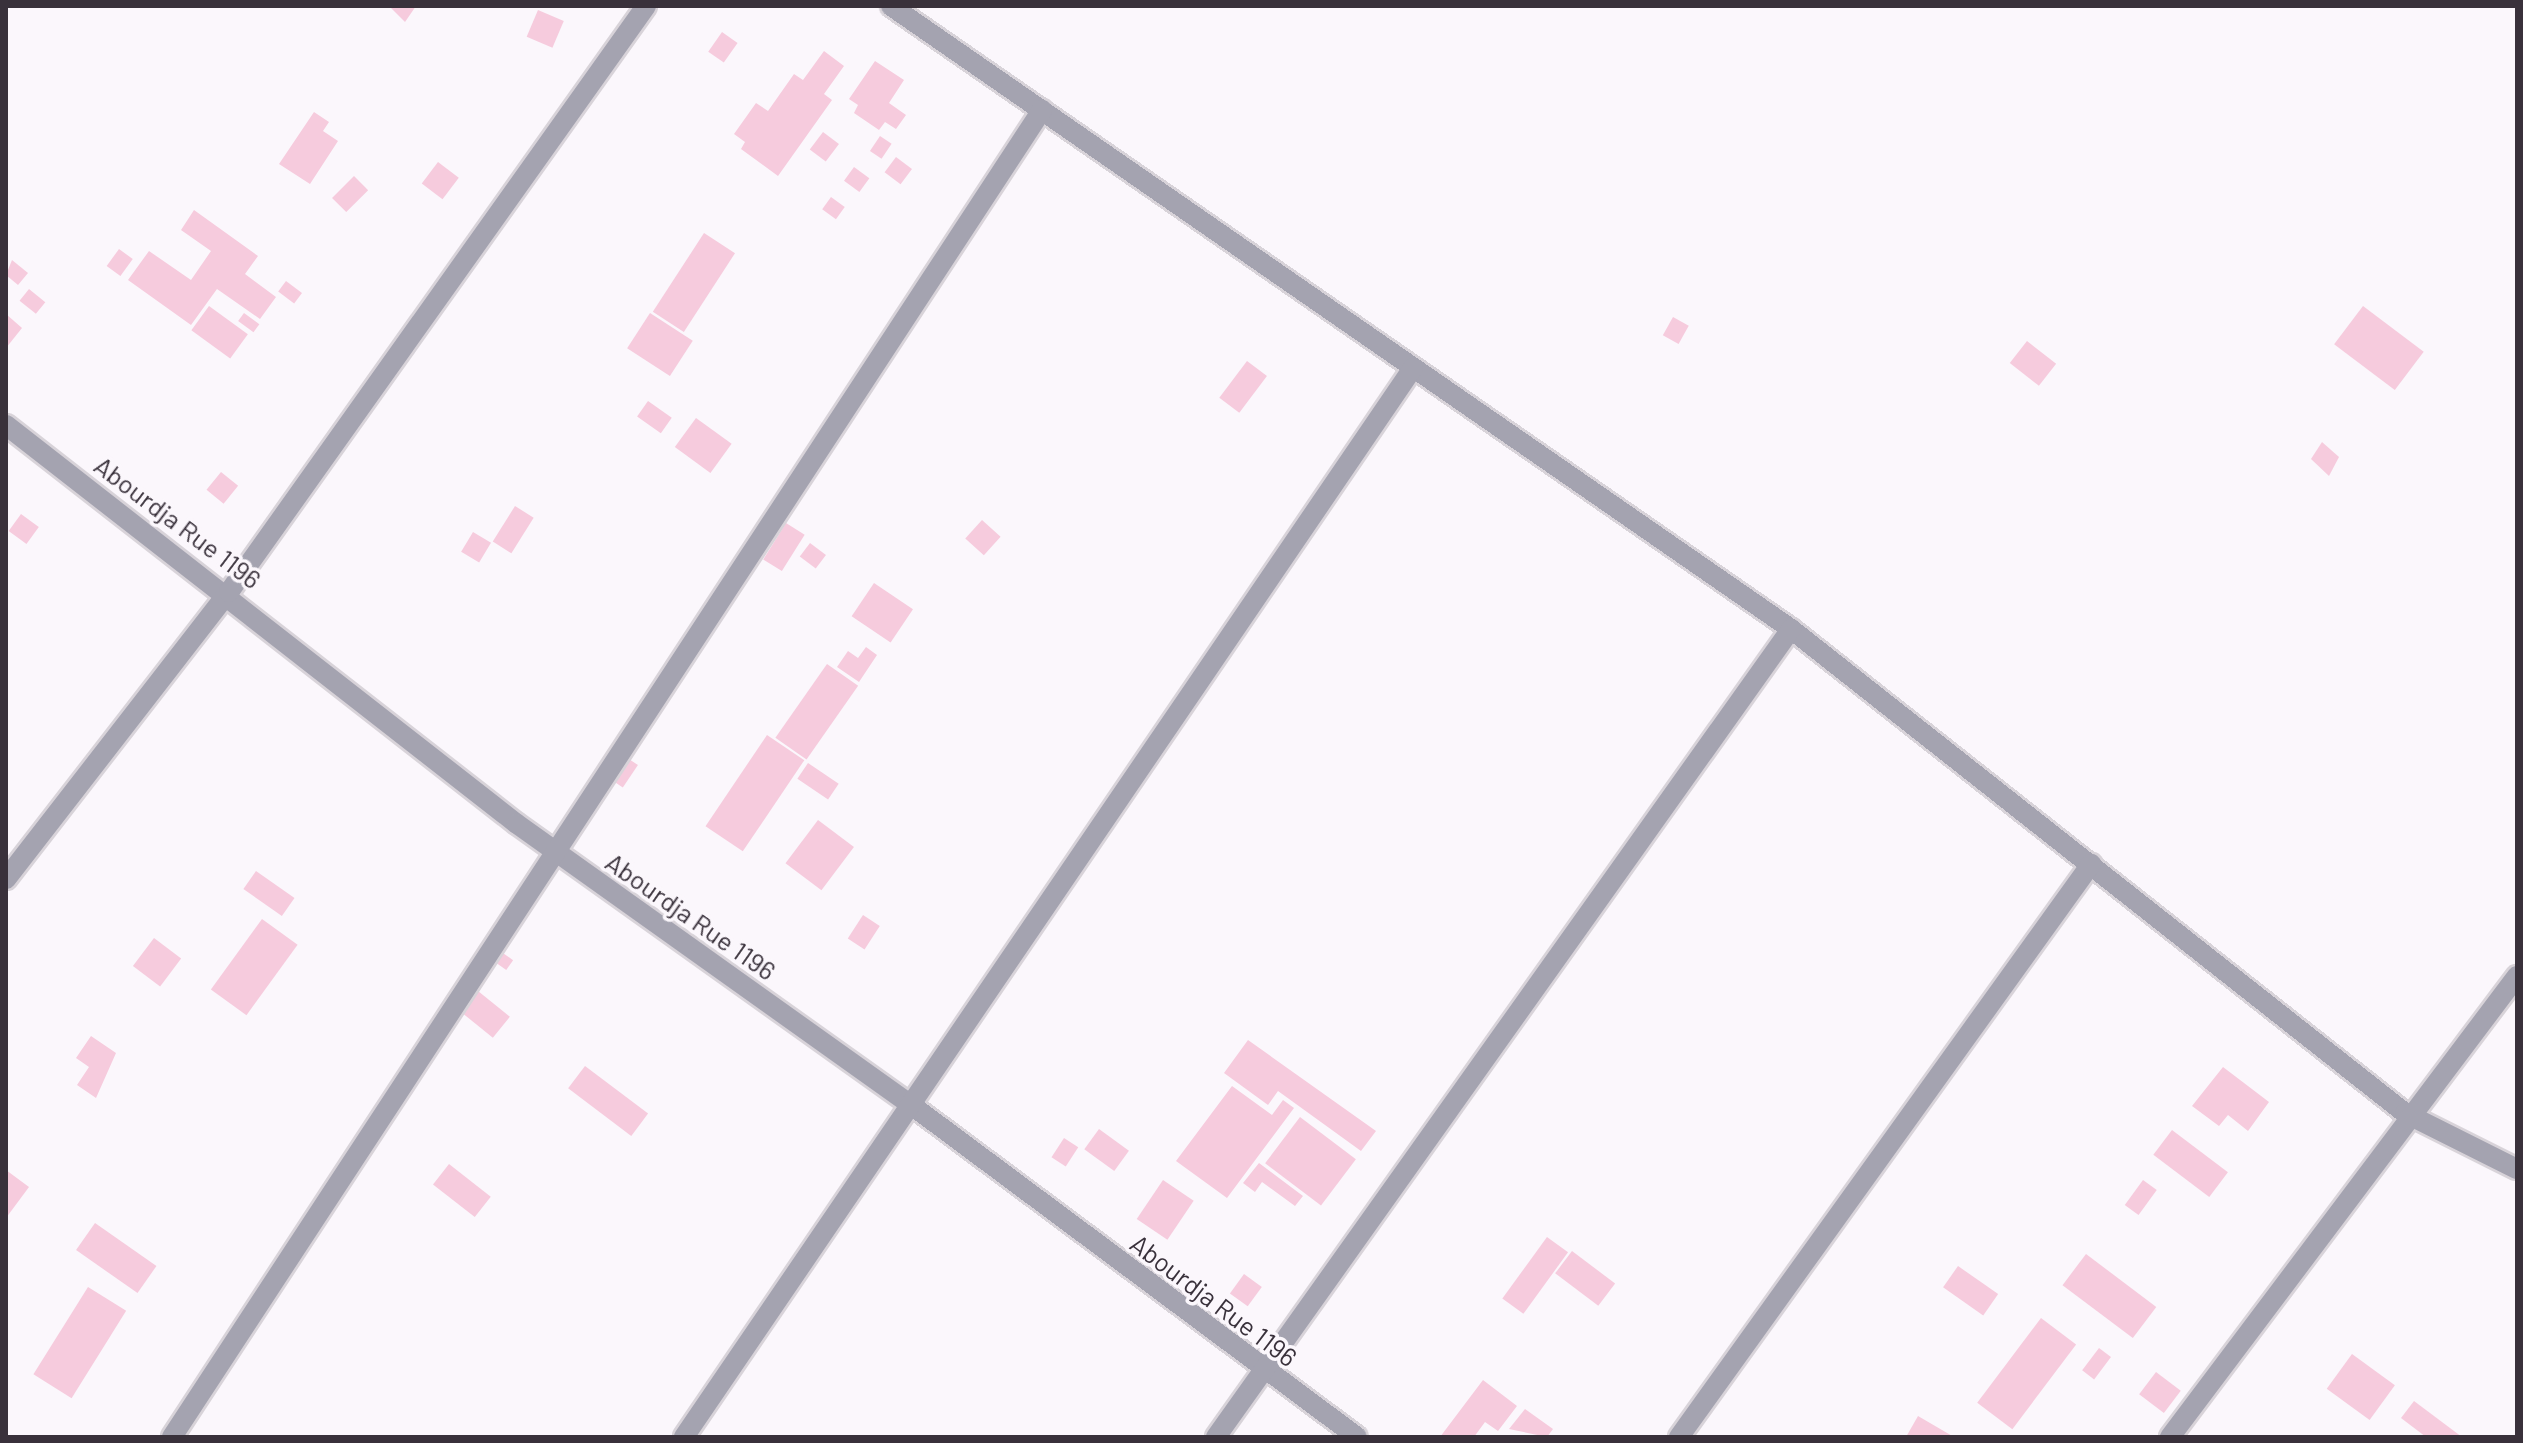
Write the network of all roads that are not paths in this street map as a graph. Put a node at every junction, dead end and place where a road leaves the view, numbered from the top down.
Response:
1 (646, 6) edge
2 (891, 6) edge
3 (1042, 110) junction
4 (1413, 368) junction
5 (6, 425) edge
6 (229, 592) junction
7 (1791, 629) junction
8 (556, 852) junction
9 (2091, 864) junction
10 (6, 879) edge
11 (2517, 976) edge
12 (914, 1107) junction
13 (2412, 1116) junction
14 (2517, 1169) edge
15 (1264, 1370) junction
16 (172, 1437) edge
17 (684, 1437) edge
18 (1216, 1437) edge
19 (1357, 1437) edge
20 (1679, 1437) edge
21 (2170, 1437) edge

1 - 6 street
2 - 3 street
3 - 4 street
3 - 8 street
4 - 7 street
4 - 12 street
5 - 6 street, Abourdja Rue 1196
6 - 8 street, Abourdja Rue 1196
6 - 10 street
7 - 9 street
7 - 15 street
8 - 12 street, Abourdja Rue 1196
8 - 16 street
9 - 13 street
9 - 20 street
11 - 13 street
12 - 15 street, Abourdja Rue 1196
12 - 17 street
13 - 14 street
13 - 21 street
15 - 18 street
15 - 19 street, Abourdja Rue 1196

